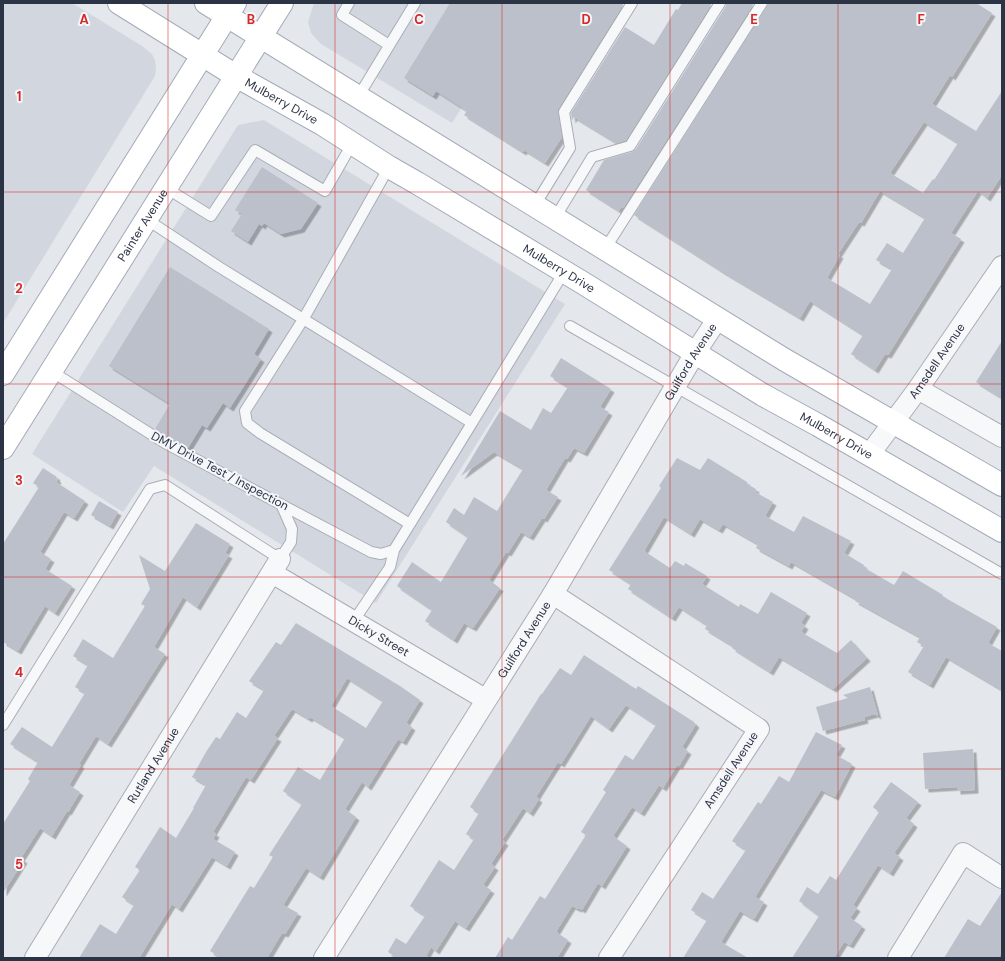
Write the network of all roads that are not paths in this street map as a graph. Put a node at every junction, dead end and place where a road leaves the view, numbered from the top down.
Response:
1 (119, 3) edge
2 (206, 3) edge
3 (282, 3) edge
4 (349, 3) edge
5 (415, 3) edge
6 (632, 3) edge
7 (720, 3) edge
8 (762, 3) edge
9 (231, 10) edge
10 (261, 36) junction
11 (389, 45) junction
12 (202, 56) junction
13 (236, 76) junction
14 (358, 97) junction
15 (352, 144) junction
16 (389, 167) junction
17 (166, 188) junction
18 (534, 205) junction
19 (555, 218) junction
20 (146, 219) junction
21 (605, 249) junction
22 (1002, 266) edge
23 (564, 272) junction
24 (304, 318) junction
25 (718, 318) junction
26 (570, 326) dead end
27 (695, 353) junction
28 (51, 371) junction
29 (3, 374) edge
30 (676, 386) junction
31 (918, 389) junction
32 (894, 422) junction
33 (472, 423) junction
34 (1002, 437) edge
35 (3, 448) edge
36 (870, 455) junction
37 (1002, 485) edge
38 (281, 504) junction
39 (410, 524) junction
40 (1002, 531) edge
41 (394, 550) junction
42 (276, 566) junction
43 (1002, 574) edge
44 (553, 594) junction
45 (353, 622) junction
46 (486, 699) junction
47 (3, 724) edge
48 (1002, 878) edge
49 (35, 958) edge
50 (324, 958) edge
51 (609, 958) edge
52 (898, 958) edge

1 - 12 main road, Mulberry Drive
2 - 9 main road
3 - 10 main road, Painter Avenue
4 - 11 lane
5 - 11 lane
6 - 18 lane
7 - 19 lane
8 - 21 lane
9 - 10 main road
9 - 12 main road
10 - 13 main road, Painter Avenue
10 - 14 main road
11 - 14 lane
12 - 13 main road, Mulberry Drive
12 - 29 main road
13 - 15 main road, Mulberry Drive
13 - 17 main road, Painter Avenue
14 - 18 main road
15 - 16 main road, Mulberry Drive
15 - 17 lane
16 - 23 main road, Mulberry Drive
16 - 24 lane
17 - 20 main road, Painter Avenue
18 - 19 main road
19 - 21 main road
20 - 24 lane
20 - 28 main road, Painter Avenue
21 - 25 main road
22 - 31 street, Amsdell Avenue
23 - 27 main road, Mulberry Drive
23 - 33 lane
24 - 33 lane
24 - 39 lane
25 - 27 street, Guilford Avenue
25 - 32 main road
26 - 30 lane
27 - 30 street, Guilford Avenue
27 - 36 main road, Mulberry Drive
28 - 35 main road, Painter Avenue
28 - 38 lane, DMV Drive Test / Inspection
30 - 43 lane
30 - 44 street, Guilford Avenue
31 - 32 street, Amsdell Avenue
31 - 34 street
32 - 36 street, Amsdell Avenue
32 - 37 main road
33 - 39 lane
36 - 40 main road, Mulberry Drive
38 - 41 lane, DMV Drive Test / Inspection
38 - 42 lane
39 - 41 lane
41 - 45 lane
42 - 45 street, Dicky Street
42 - 47 lane
42 - 49 street, Rutland Avenue
44 - 46 street, Guilford Avenue
44 - 51 street, Amsdell Avenue
45 - 46 street, Dicky Street
46 - 50 street, Guilford Avenue
48 - 52 street

